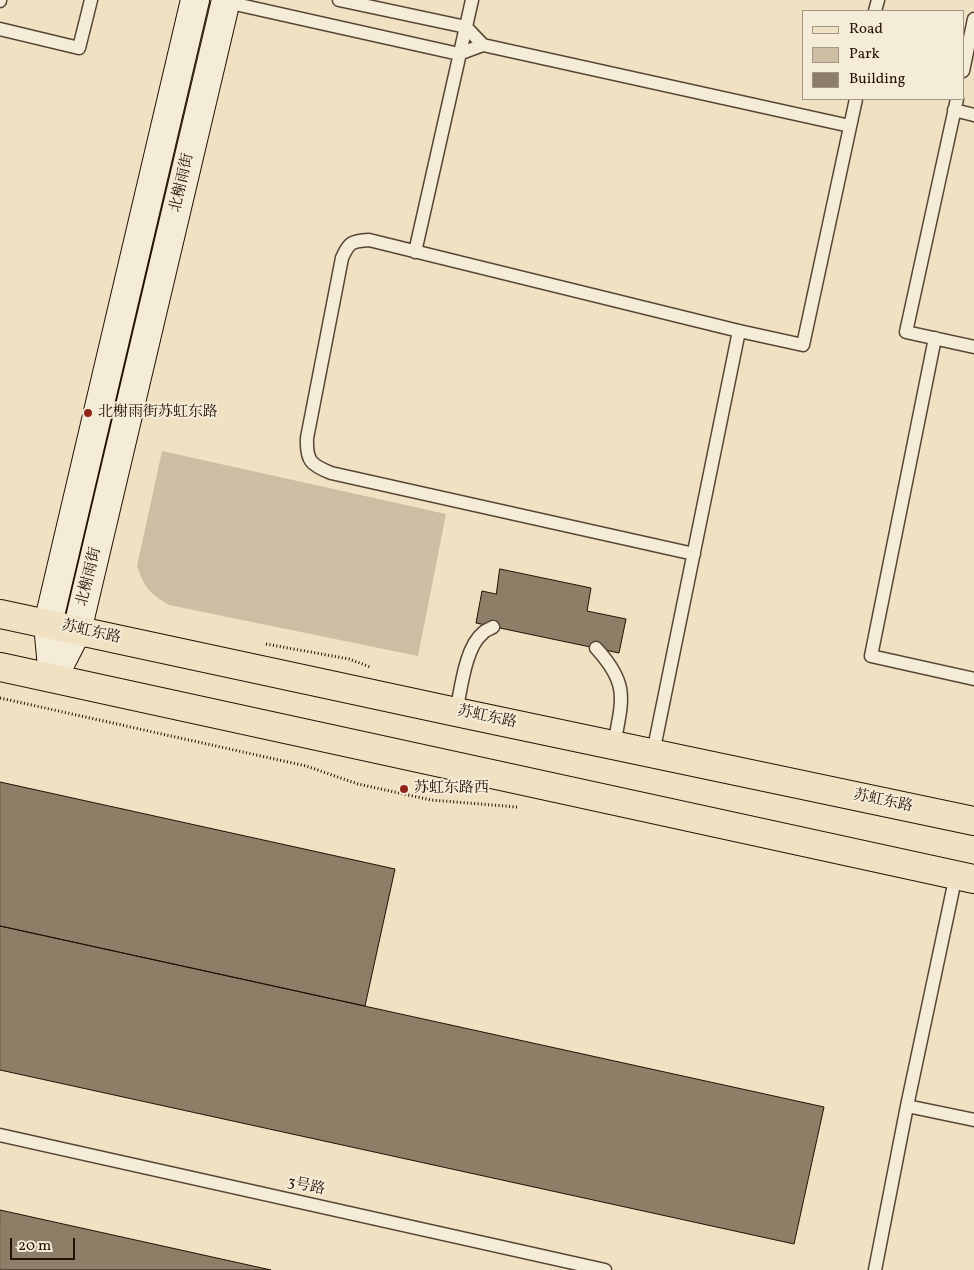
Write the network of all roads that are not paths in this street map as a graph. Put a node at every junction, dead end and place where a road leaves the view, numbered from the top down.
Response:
1 (91, 0) edge
2 (195, 0) edge
3 (339, 0) edge
4 (472, 0) edge
5 (226, 1) edge
6 (974, 19) edge
7 (466, 27) junction
8 (0, 29) edge
9 (483, 45) junction
10 (460, 54) junction
11 (964, 65) edge
12 (856, 100) edge
13 (955, 104) edge
14 (974, 115) edge
15 (850, 126) junction
16 (415, 252) junction
17 (739, 331) junction
18 (935, 338) junction
19 (974, 347) edge
20 (694, 554) junction
21 (0, 614) edge
22 (48, 624) junction
23 (494, 627) dead end
24 (77, 631) junction
25 (596, 648) dead end
26 (0, 667) edge
27 (53, 678) junction
28 (974, 679) edge
29 (456, 712) junction
30 (614, 745) junction
31 (653, 753) junction
32 (974, 821) edge
33 (965, 877) edge
34 (907, 1106) junction
35 (974, 1120) edge
36 (0, 1135) edge
37 (606, 1270) edge
38 (874, 1270) edge

1 - 8 lane
2 - 22 main road, 北榭雨街
3 - 7 lane
4 - 7 lane
5 - 10 lane
5 - 24 main road, 北榭雨街
6 - 11 lane
7 - 9 lane
7 - 10 lane
9 - 10 lane
9 - 15 lane
10 - 16 lane
12 - 15 lane
13 - 14 lane
13 - 18 lane
15 - 17 lane
16 - 17 lane
16 - 20 lane
17 - 20 lane
18 - 19 lane
18 - 28 lane
20 - 31 lane
21 - 22 main road, 苏虹东路
22 - 24 main road, 苏虹东路
22 - 27 main road, 北榭雨街
23 - 29 lane
24 - 27 main road, 北榭雨街
24 - 29 main road, 苏虹东路
25 - 30 lane
26 - 27 main road
27 - 33 main road
29 - 30 main road, 苏虹东路
30 - 31 main road, 苏虹东路
31 - 32 main road, 苏虹东路
33 - 34 lane
34 - 35 lane
34 - 38 lane
36 - 37 lane, 3号路

